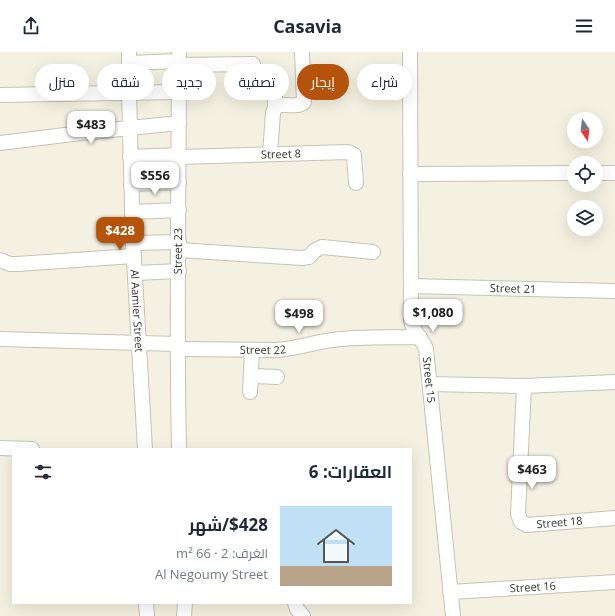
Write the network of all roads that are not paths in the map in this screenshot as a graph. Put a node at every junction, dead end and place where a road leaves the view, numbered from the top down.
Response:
1 (302, 52) edge
2 (410, 52) edge
3 (129, 58) edge
4 (179, 59) edge
5 (253, 64) dead end
6 (97, 93) edge
7 (0, 95) edge
8 (129, 100) edge
9 (179, 100) edge
10 (275, 100) edge
11 (275, 107) junction
12 (179, 124) junction
13 (130, 128) junction
14 (0, 143) edge
15 (270, 154) junction
16 (179, 156) junction
17 (130, 157) junction
18 (567, 173) edge
19 (603, 173) edge
20 (615, 173) edge
21 (410, 174) junction
22 (179, 182) junction
23 (356, 183) dead end
24 (131, 184) junction
25 (179, 210) junction
26 (132, 212) junction
27 (179, 246) junction
28 (133, 250) junction
29 (373, 252) dead end
30 (0, 260) edge
31 (179, 271) junction
32 (135, 273) junction
33 (411, 286) junction
34 (615, 291) edge
35 (420, 337) junction
36 (0, 338) edge
37 (140, 342) junction
38 (177, 346) junction
39 (252, 350) junction
40 (251, 376) junction
41 (277, 377) dead end
42 (615, 382) edge
43 (430, 384) junction
44 (524, 386) junction
45 (250, 392) dead end
46 (0, 448) edge
47 (12, 448) edge
48 (145, 448) edge
49 (178, 448) edge
50 (615, 518) edge
51 (615, 582) edge
52 (450, 592) junction
53 (146, 604) edge
54 (185, 604) edge
55 (296, 604) edge
56 (147, 616) edge
57 (184, 616) edge
58 (303, 616) edge
59 (453, 616) edge

1 - 11 street
2 - 21 street, Street 15
3 - 4 street
4 - 5 street
6 - 7 street
8 - 13 street, Al Aamier Street
9 - 12 street, Street 23
10 - 11 street
11 - 15 street
12 - 13 street
12 - 16 street, Street 23
13 - 14 street
13 - 17 street, Al Aamier Street
15 - 16 street, Street 8
15 - 23 street, Street 8
16 - 17 street, Street 8
16 - 22 street, Street 23
17 - 24 street, Al Aamier Street
18 - 21 street
19 - 20 street
21 - 33 street, Street 15
22 - 24 street
22 - 25 street, Street 23
24 - 26 street, Al Aamier Street
25 - 26 street
25 - 27 street, Street 23
26 - 28 street, Al Aamier Street
27 - 28 street
27 - 29 street
27 - 31 street, Street 23
28 - 30 street
28 - 32 street, Al Aamier Street
31 - 32 street
31 - 38 street, Street 23
32 - 37 street, Al Aamier Street
33 - 34 street, Street 21
33 - 35 street, Street 15
35 - 39 street, Street 22
35 - 43 street, Street 15
36 - 37 street, Street 22
37 - 38 street, Street 22
37 - 48 street, Al Aamier Street
38 - 39 street, Street 22
38 - 49 street, Street 23
39 - 40 street
40 - 41 street
40 - 45 street
42 - 44 street
43 - 44 street
43 - 52 street, Street 15
44 - 50 street, Street 18
46 - 47 street
51 - 52 street, Street 16
52 - 59 street, Street 15
53 - 56 street
54 - 57 street
55 - 58 street

